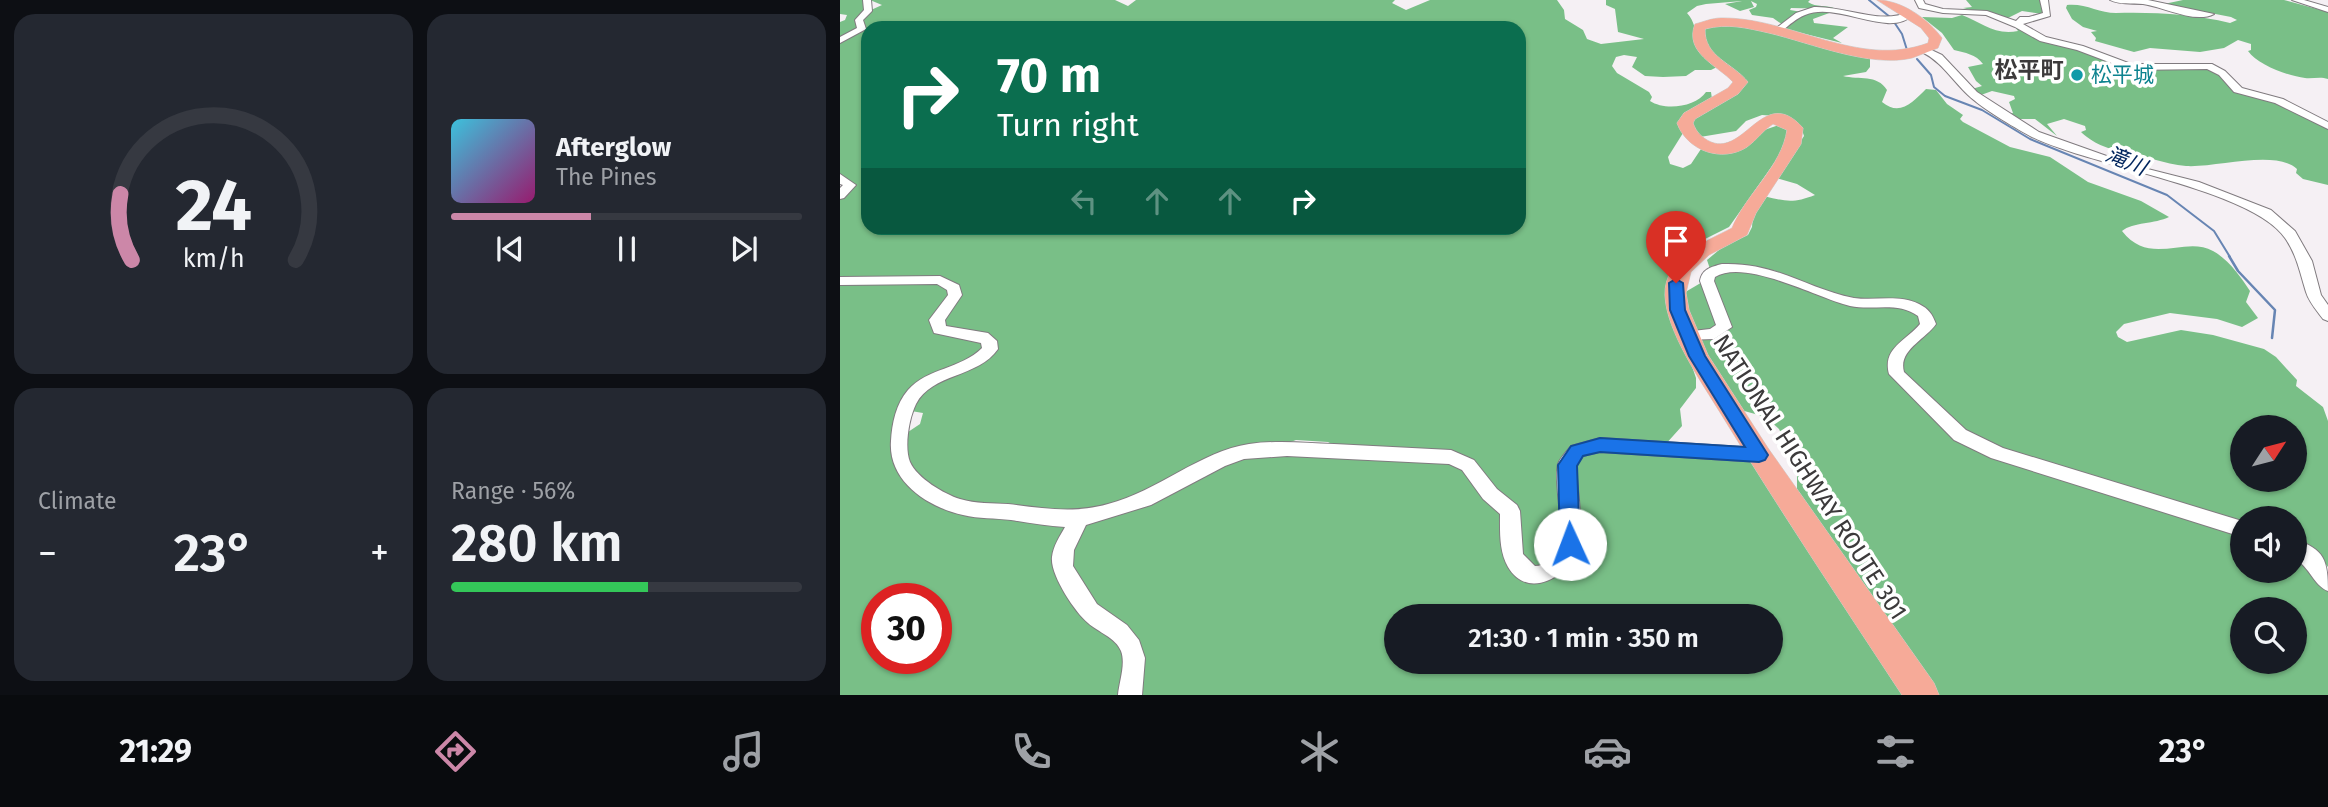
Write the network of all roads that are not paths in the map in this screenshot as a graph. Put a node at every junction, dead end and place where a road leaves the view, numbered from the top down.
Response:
1 (867, 0) edge
2 (1882, 0) edge
3 (2044, 0) edge
4 (2115, 0) edge
5 (2296, 0) edge
6 (2328, 10) edge
7 (1904, 14) edge
8 (2210, 14) dead end
9 (2018, 25) junction
10 (861, 27) edge
11 (1779, 29) junction
12 (861, 30) edge
13 (840, 40) edge
14 (1925, 50) junction
15 (2328, 126) edge
16 (840, 178) edge
17 (840, 195) edge
18 (840, 281) edge
19 (2328, 316) edge
20 (1689, 336) junction
21 (1759, 455) junction
22 (1079, 520) junction
23 (2230, 525) edge
24 (2307, 555) edge
25 (2328, 582) edge
26 (1130, 695) edge
27 (1922, 695) edge

1 - 10 street
2 - 7 highway
3 - 9 street
4 - 8 street
5 - 6 street
7 - 9 street
7 - 11 street
7 - 14 highway
9 - 15 street
11 - 14 highway, NATIONAL HIGHWAY ROUTE 301
11 - 20 highway, NATIONAL HIGHWAY ROUTE 301
12 - 13 street
14 - 19 street
16 - 17 street
18 - 22 street
20 - 21 highway, NATIONAL HIGHWAY ROUTE 301
20 - 23 street
21 - 22 street
21 - 27 highway, NATIONAL HIGHWAY ROUTE 301
22 - 26 street
24 - 25 street

